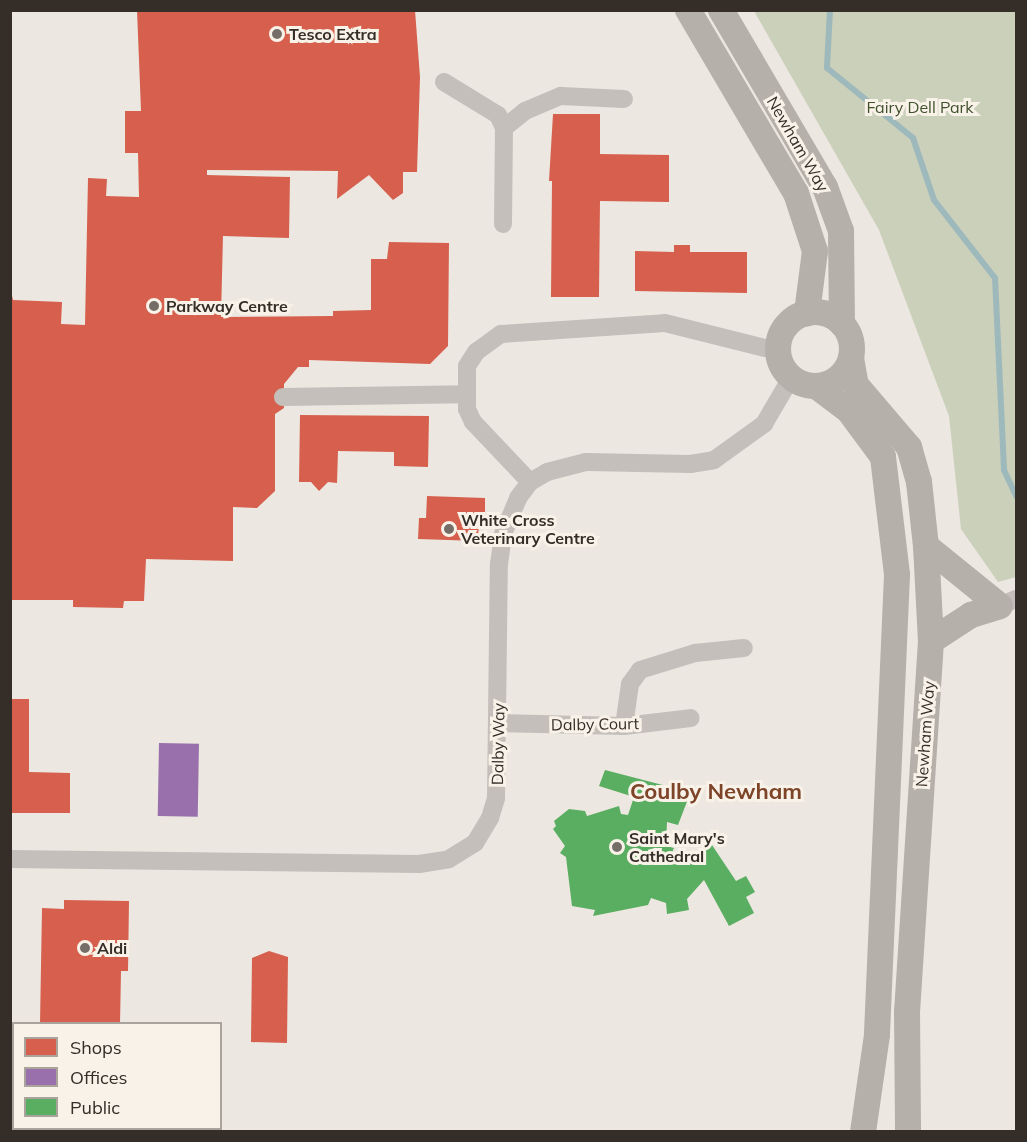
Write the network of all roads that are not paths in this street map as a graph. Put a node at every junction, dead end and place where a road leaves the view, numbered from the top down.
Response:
1 (688, 10) edge
2 (720, 10) edge
3 (444, 82) dead end
4 (624, 99) dead end
5 (504, 128) junction
6 (503, 224) dead end
7 (807, 313) junction
8 (842, 324) junction
9 (765, 348) dead end
10 (851, 358) junction
11 (791, 378) junction
12 (816, 386) junction
13 (464, 394) junction
14 (283, 397) dead end
15 (530, 482) junction
16 (926, 546) junction
17 (1008, 603) edge
18 (931, 641) junction
19 (744, 648) dead end
20 (691, 718) dead end
21 (499, 723) junction
22 (624, 726) junction
23 (10, 859) edge
24 (862, 1131) edge
25 (908, 1131) edge

1 - 7 street, Newham Way
2 - 8 street, Newham Way
3 - 5 street
4 - 5 street
5 - 6 street
7 - 8 street
7 - 11 street
8 - 10 street, Newham Way
9 - 13 street
10 - 12 street
10 - 16 street, Newham Way
11 - 12 street, Newham Way
11 - 15 street
12 - 24 street, Newham Way
13 - 14 street
13 - 15 street
15 - 21 street, Dalby Way
16 - 17 street
16 - 18 street, Newham Way
17 - 18 street
18 - 25 street, Newham Way
19 - 22 street
20 - 22 street, Dalby Court
21 - 22 street, Dalby Court
21 - 23 street, Dalby Way

